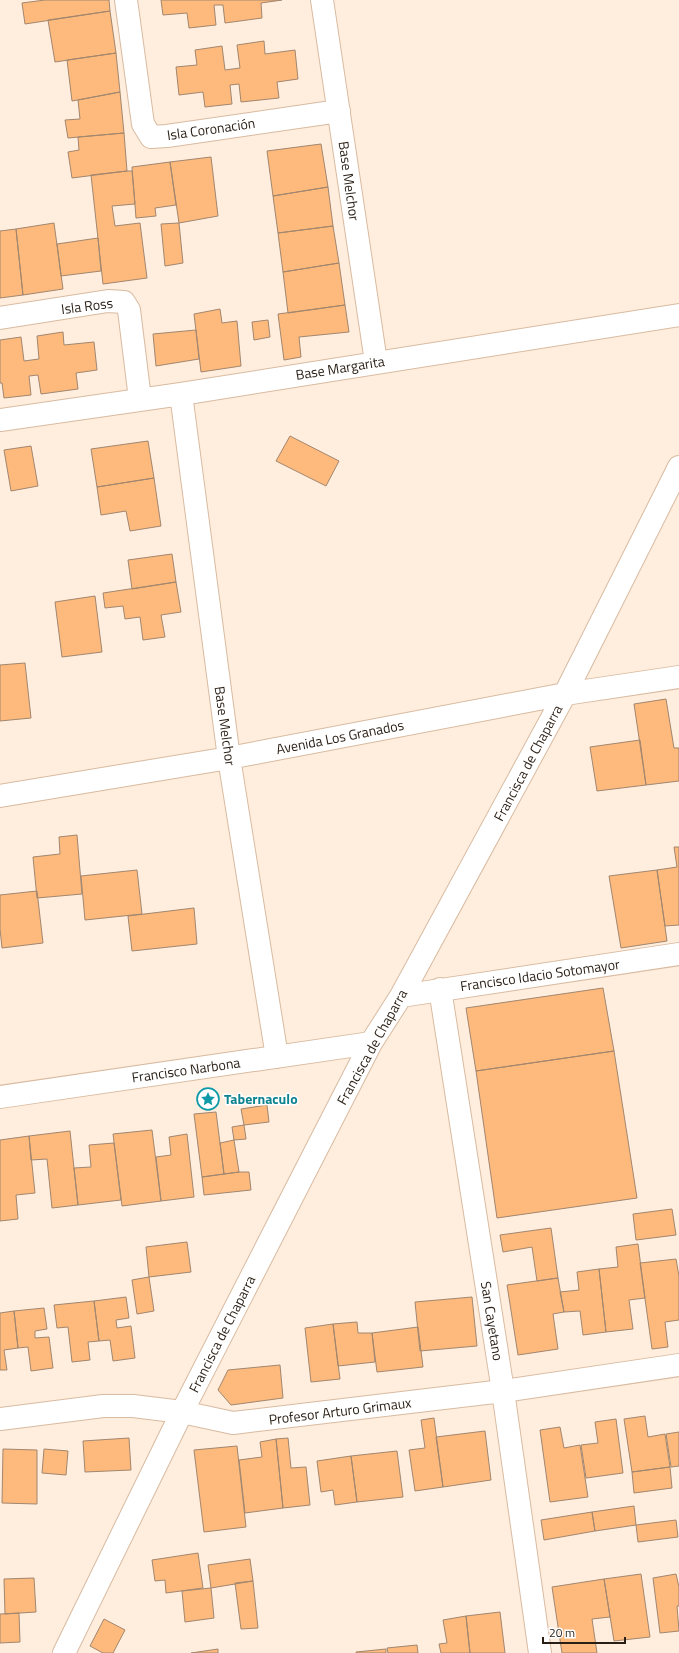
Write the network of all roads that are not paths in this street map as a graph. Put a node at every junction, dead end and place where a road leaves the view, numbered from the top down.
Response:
1 (126, 0) edge
2 (322, 0) edge
3 (339, 111) junction
4 (679, 315) edge
5 (0, 318) edge
6 (376, 362) junction
7 (181, 394) junction
8 (140, 399) junction
9 (0, 420) edge
10 (679, 467) edge
11 (679, 677) edge
12 (565, 694) junction
13 (229, 758) junction
14 (0, 796) edge
15 (679, 954) edge
16 (440, 989) junction
17 (401, 996) junction
18 (372, 1043) junction
19 (277, 1057) junction
20 (0, 1097) edge
21 (679, 1365) edge
22 (503, 1392) junction
23 (182, 1412) junction
24 (0, 1419) edge
25 (64, 1653) edge
26 (540, 1653) edge

1 - 3 street, Isla Coronación
2 - 3 street, Base Melchor
3 - 6 street, Base Melchor
4 - 6 street, Base Margarita
5 - 8 street, Isla Ross
6 - 7 street, Base Margarita
7 - 8 street, Base Margarita
7 - 13 street, Base Melchor
8 - 9 street, Base Margarita
10 - 12 street, Francisca de Chaparra
11 - 12 street, Avenida Los Granados
12 - 13 street, Avenida Los Granados
12 - 17 street, Francisca de Chaparra
13 - 14 street, Avenida Los Granados
13 - 19 street, Base Melchor
15 - 16 street, Francisco Idacio Sotomayor
16 - 17 street, Francisco Idacio Sotomayor
16 - 22 street, San Cayetano
17 - 18 street, Francisca de Chaparra
18 - 19 street, Francisco Narbona
18 - 23 street, Francisca de Chaparra
19 - 20 street, Francisco Narbona
21 - 22 street, Profesor Arturo Grimaux
22 - 23 street, Profesor Arturo Grimaux
22 - 26 street, San Cayetano
23 - 24 street, Profesor Arturo Grimaux
23 - 25 street, Francisca de Chaparra

